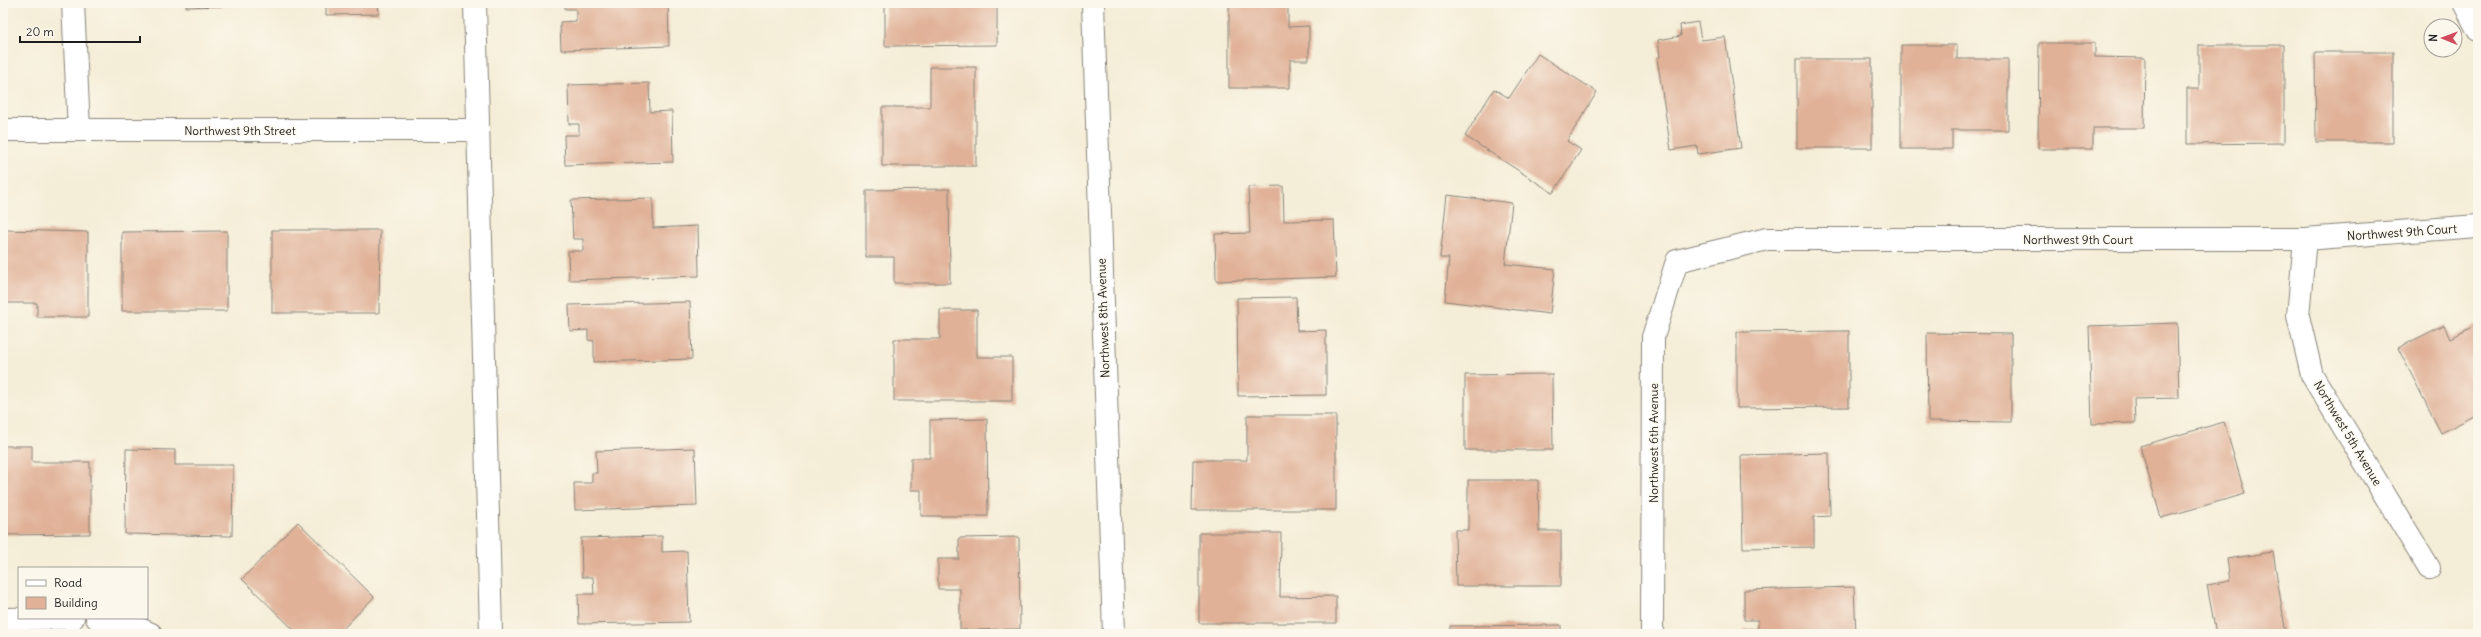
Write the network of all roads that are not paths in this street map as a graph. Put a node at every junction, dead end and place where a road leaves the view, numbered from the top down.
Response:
1 (73, 3) edge
2 (475, 3) edge
3 (1093, 3) edge
4 (2464, 3) edge
5 (2478, 30) edge
6 (3, 130) edge
7 (79, 130) junction
8 (478, 130) junction
9 (2478, 226) edge
10 (2305, 239) junction
11 (1681, 259) joint
12 (2429, 568) dead end
13 (3, 619) edge
14 (18, 619) edge
15 (104, 619) edge
16 (151, 634) edge
17 (491, 634) edge
18 (1114, 634) edge
19 (1652, 634) edge

1 - 7 street
2 - 8 street
3 - 18 street, Northwest 8th Avenue
4 - 5 street
6 - 7 street, Northwest 9th Street
7 - 8 street, Northwest 9th Street
8 - 17 street
9 - 10 street, Northwest 9th Court
10 - 11 street, Northwest 9th Court
10 - 12 street, Northwest 5th Avenue
11 - 19 street, Northwest 6th Avenue
13 - 14 street
15 - 16 street

